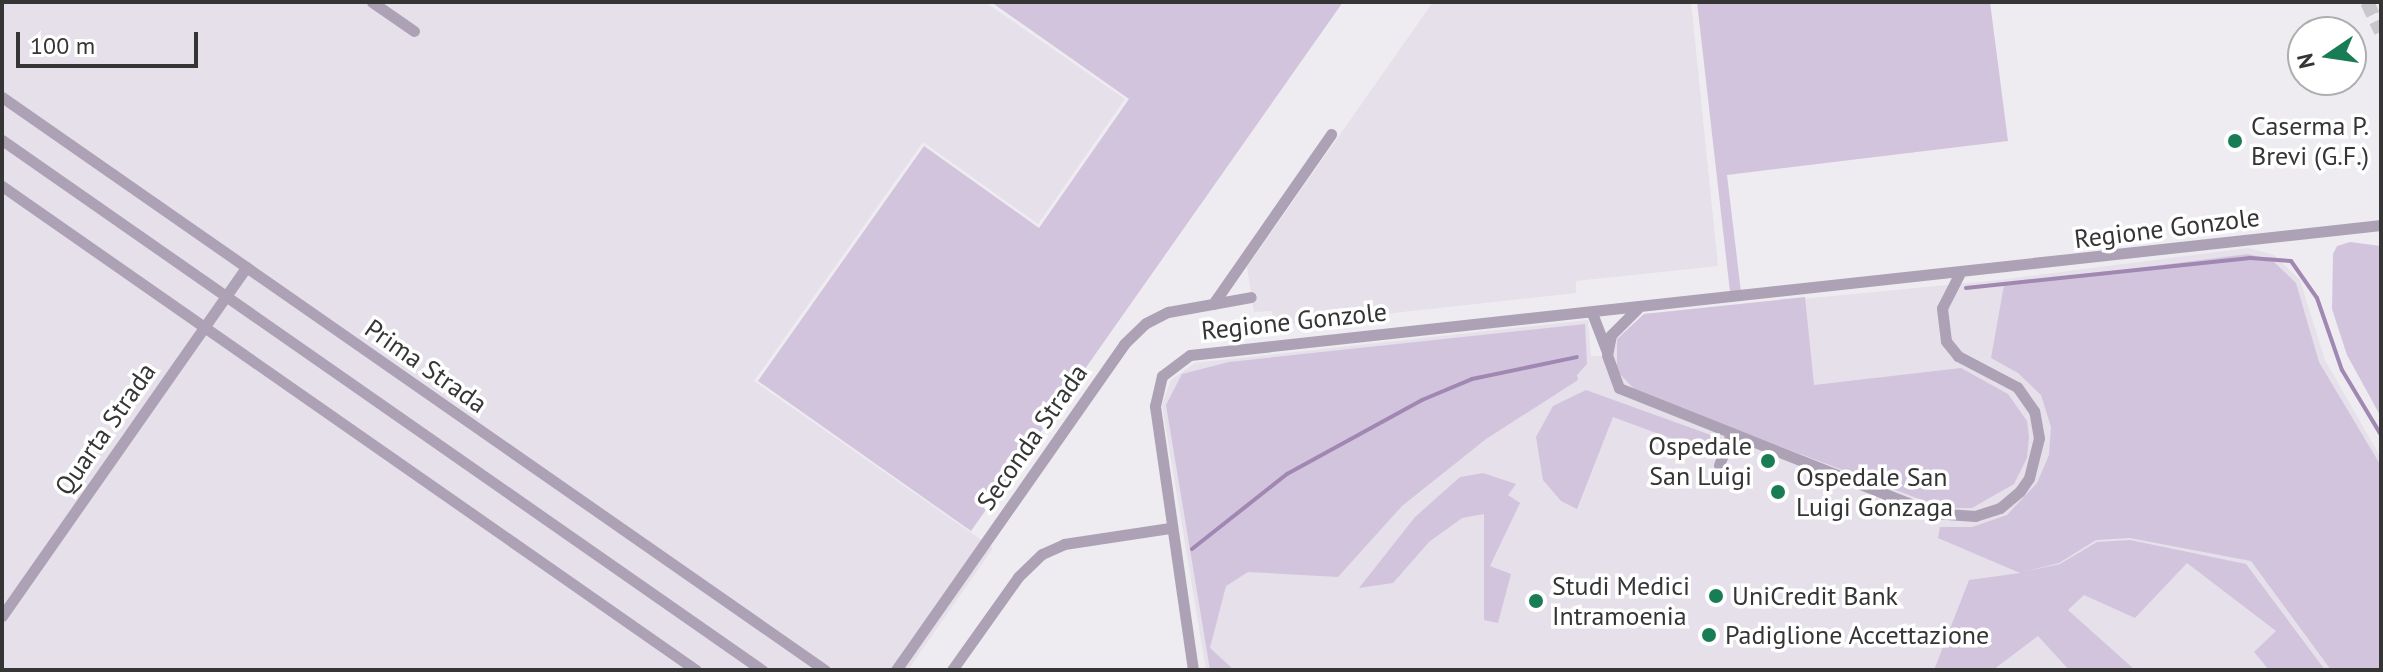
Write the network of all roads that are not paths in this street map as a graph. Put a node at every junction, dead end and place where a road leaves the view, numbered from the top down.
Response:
1 (372, 2) edge
2 (414, 31) dead end
3 (2, 97) edge
4 (1331, 134) dead end
5 (2, 140) edge
6 (2, 186) edge
7 (2381, 225) edge
8 (246, 267) junction
9 (1959, 274) junction
10 (225, 296) junction
11 (1251, 297) dead end
12 (1213, 304) junction
13 (1637, 309) junction
14 (1592, 313) junction
15 (203, 327) junction
16 (1607, 355) junction
17 (1731, 433) junction
18 (1719, 465) dead end
19 (1170, 528) junction
20 (2, 616) edge
21 (696, 670) edge
22 (762, 670) edge
23 (825, 670) edge
24 (896, 670) edge
25 (952, 670) edge
26 (1193, 670) edge

1 - 2 street
3 - 8 street, Prima Strada
4 - 12 street
5 - 10 street
6 - 15 street
7 - 9 street, Regione Gonzole
8 - 10 street, Quarta Strada
8 - 23 street, Prima Strada
9 - 13 street, Regione Gonzole
9 - 17 street
10 - 15 street, Quarta Strada
10 - 22 street
11 - 12 street, Seconda Strada
12 - 24 street, Seconda Strada
13 - 14 street, Regione Gonzole
13 - 16 street
14 - 16 street
14 - 19 street, Regione Gonzole
15 - 20 street, Quarta Strada
15 - 21 street
16 - 17 street
17 - 18 street
19 - 25 street
19 - 26 street, Regione Gonzole

